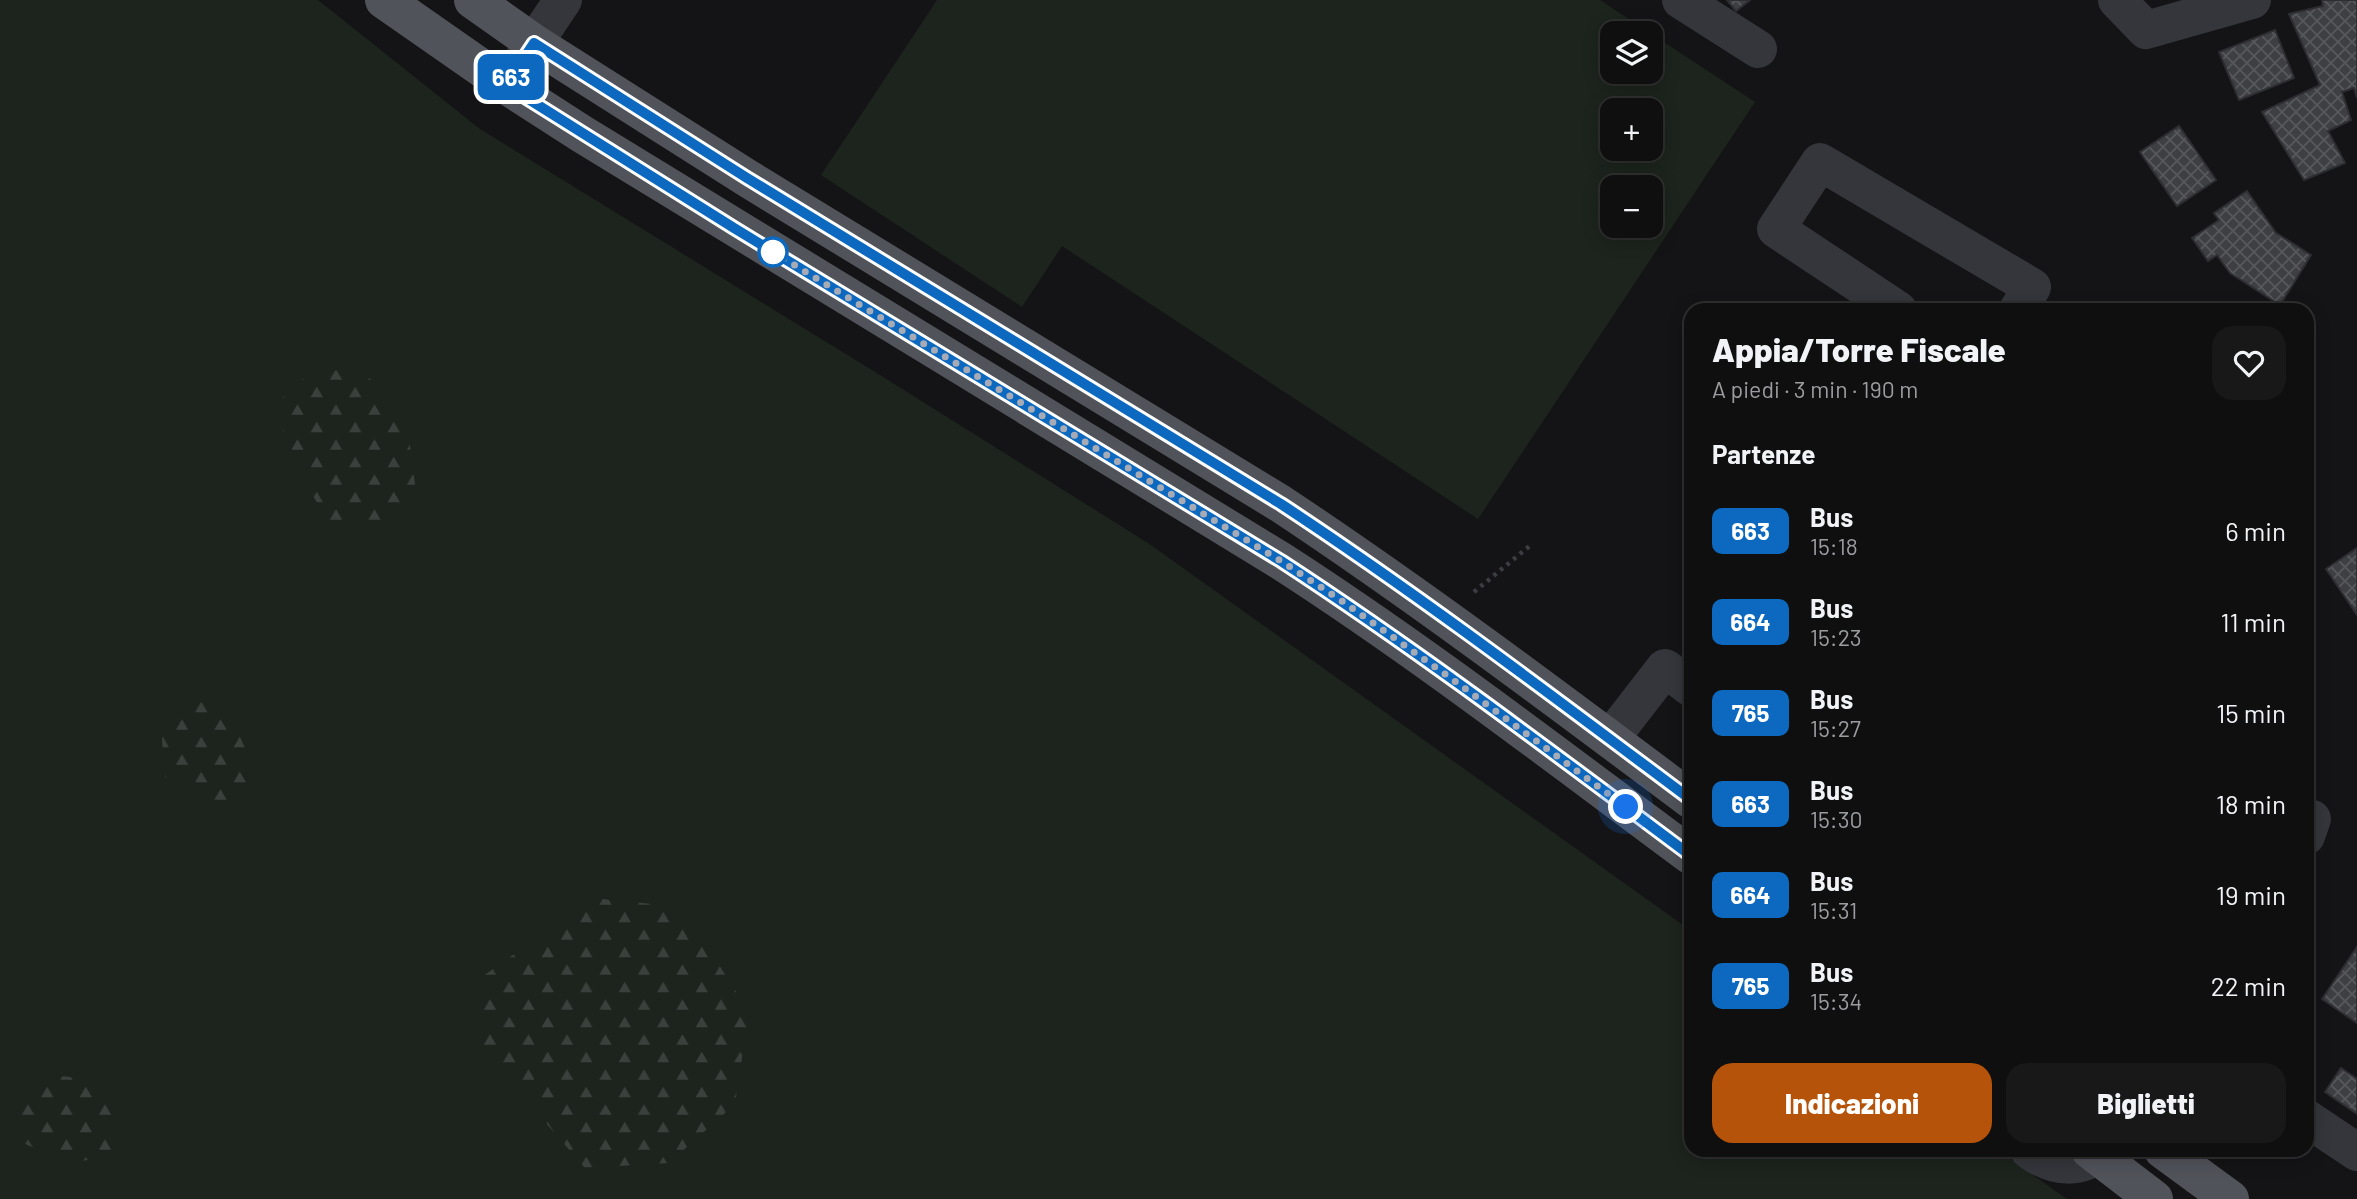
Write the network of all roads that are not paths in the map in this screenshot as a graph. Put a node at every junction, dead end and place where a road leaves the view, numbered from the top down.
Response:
1 (384, 0) edge
2 (473, 0) edge
3 (563, 0) edge
4 (1681, 0) edge
5 (2117, 0) edge
6 (2252, 0) edge
7 (534, 43) junction
8 (1758, 49) dead end
9 (506, 85) junction
10 (1887, 303) edge
11 (2022, 303) edge
12 (1684, 682) edge
13 (1611, 739) junction
14 (1684, 794) edge
15 (1684, 851) edge
16 (2314, 1123) edge
17 (2357, 1152) edge
18 (2040, 1157) edge
19 (2090, 1157) edge
20 (2103, 1157) edge
21 (2173, 1157) edge
22 (2154, 1199) edge
23 (2230, 1199) edge

1 - 9 main road
2 - 7 main road
3 - 7 street
4 - 8 street
5 - 6 street
7 - 9 street
7 - 13 main road
9 - 15 main road
10 - 11 street
12 - 13 street
13 - 14 main road
16 - 17 street
18 - 19 street
20 - 22 main road
21 - 23 main road

